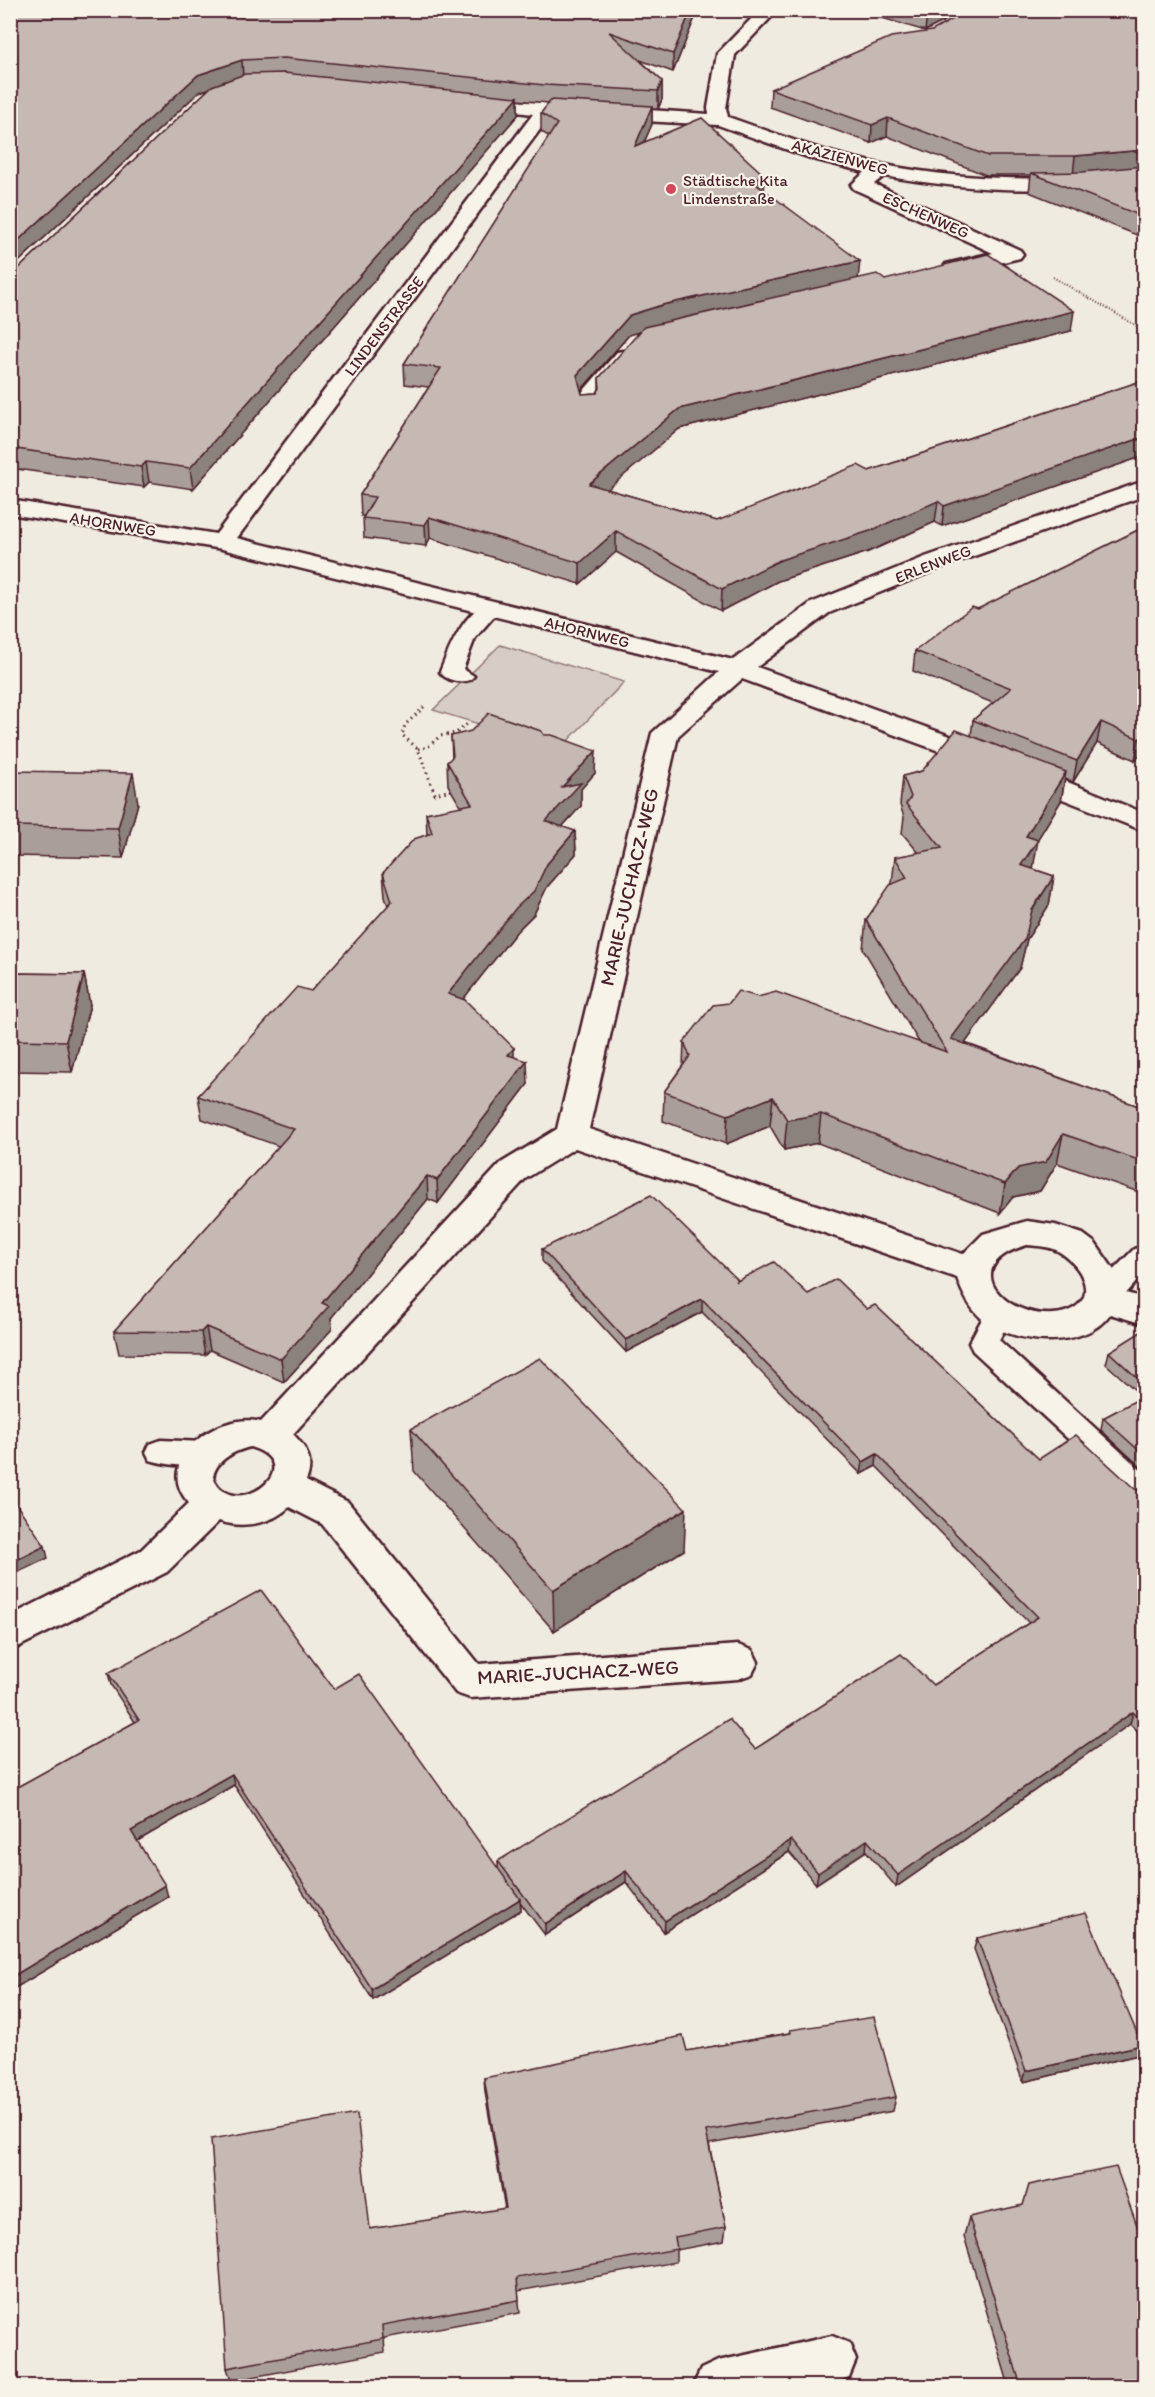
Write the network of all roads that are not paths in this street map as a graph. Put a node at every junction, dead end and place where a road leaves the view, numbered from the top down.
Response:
1 (746, 10) edge
2 (768, 12) edge
3 (453, 100) edge
4 (545, 110) junction
5 (720, 120) junction
6 (880, 170) junction
7 (1144, 176) edge
8 (933, 272) edge
9 (636, 342) edge
10 (589, 408) edge
11 (1144, 488) edge
12 (10, 507) edge
13 (222, 542) junction
14 (491, 608) junction
15 (738, 669) junction
16 (457, 674) road end
17 (1144, 823) edge
18 (572, 1135) junction
19 (1144, 1256) edge
20 (972, 1270) junction
21 (1102, 1299) junction
22 (1144, 1311) edge
23 (998, 1315) junction
24 (269, 1437) junction
25 (161, 1452) dead end
26 (203, 1454) junction
27 (286, 1488) junction
28 (1144, 1491) edge
29 (213, 1504) junction
30 (10, 1635) edge
31 (738, 1662) dead end
32 (832, 2360) dead end
33 (718, 2386) edge

1 - 2 street
2 - 5 street
3 - 4 street, AKAZIENWEG
4 - 5 street, AKAZIENWEG
4 - 13 street, LINDENSTRASSE
5 - 6 street, AKAZIENWEG
6 - 7 street, AKAZIENWEG
6 - 8 street, ESCHENWEG
9 - 10 lane
11 - 15 street, ERLENWEG
12 - 13 street, AHORNWEG
13 - 14 street, AHORNWEG
14 - 15 street, AHORNWEG
14 - 16 lane
15 - 17 street, AHORNWEG
15 - 18 street, MARIE-JUCHACZ-WEG
18 - 20 street
18 - 24 street
19 - 21 lane
20 - 21 street
20 - 23 street
21 - 22 street
21 - 23 street
23 - 28 lane
24 - 26 street
24 - 27 street
25 - 26 lane
26 - 29 street
27 - 29 street
27 - 31 street, MARIE-JUCHACZ-WEG
29 - 30 street
32 - 33 street

